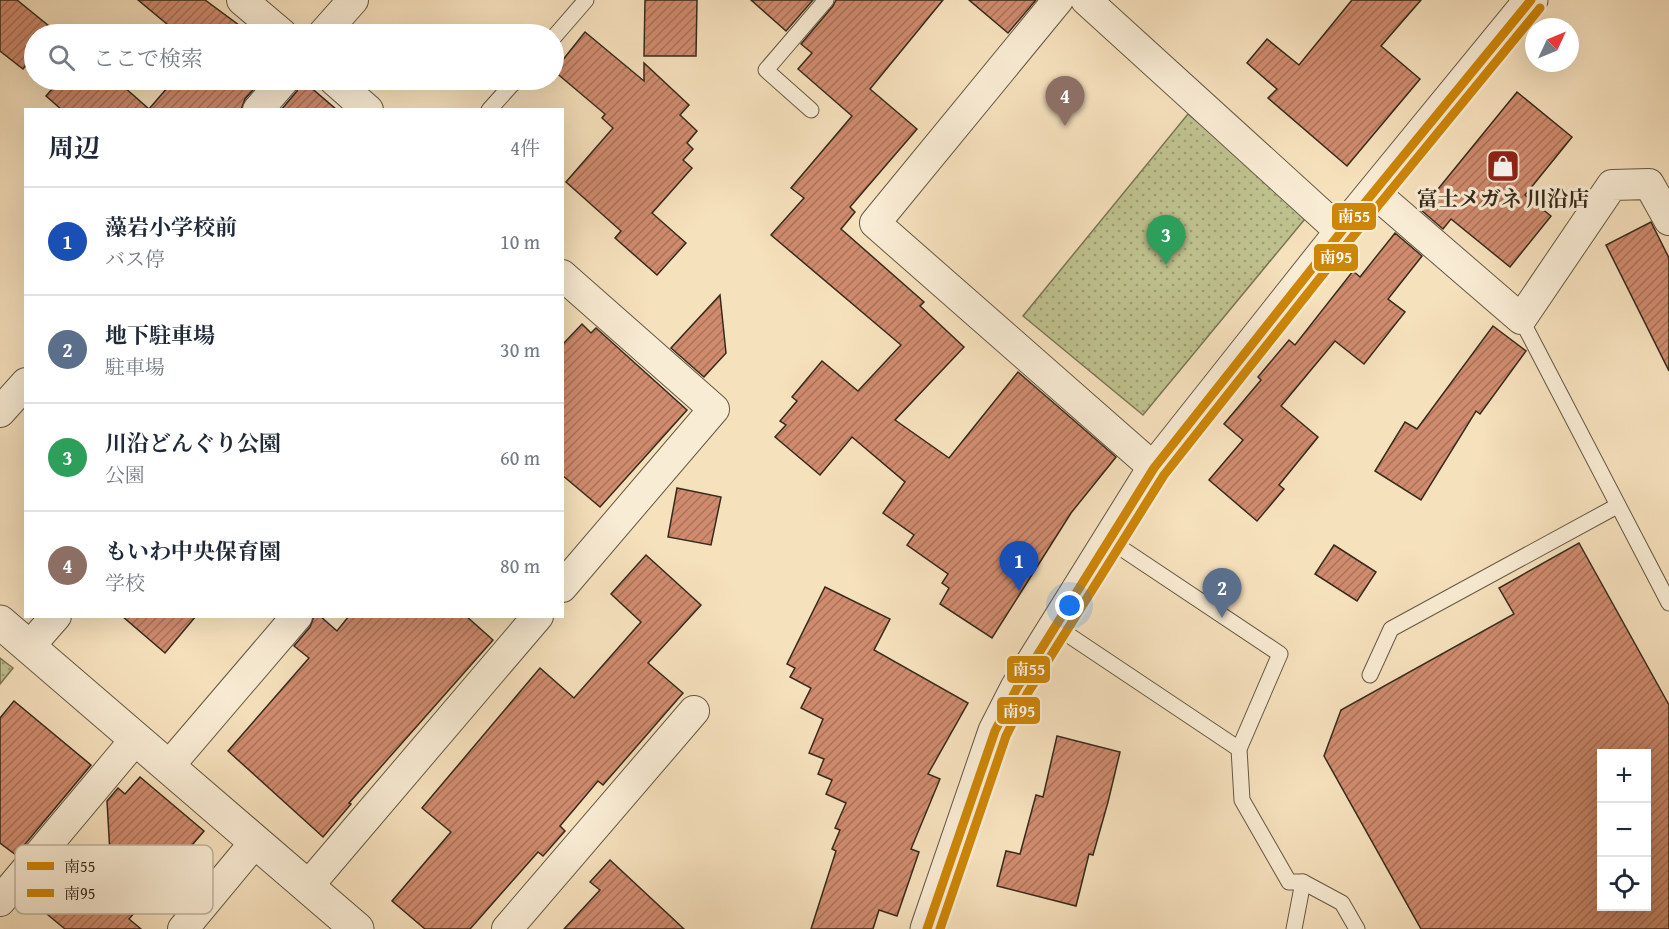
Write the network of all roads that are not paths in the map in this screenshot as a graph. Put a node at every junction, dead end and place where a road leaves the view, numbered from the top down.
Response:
1 (242, 0) edge
2 (352, 0) edge
3 (586, 0) edge
4 (826, 0) edge
5 (1058, 0) edge
6 (1086, 0) edge
7 (1531, 0) edge
8 (270, 24) edge
9 (331, 24) edge
10 (564, 25) edge
11 (275, 90) edge
12 (345, 90) edge
13 (507, 90) edge
14 (260, 108) edge
15 (366, 108) edge
16 (491, 108) edge
17 (812, 110) dead end
18 (1375, 193) junction
19 (1669, 220) edge
20 (1341, 232) junction
21 (568, 289) edge
22 (1521, 319) junction
23 (24, 384) edge
24 (0, 412) edge
25 (1154, 468) junction
26 (1617, 506) junction
27 (1109, 540) junction
28 (564, 585) edge
29 (1669, 603) edge
30 (54, 618) edge
31 (295, 618) edge
32 (536, 618) edge
33 (0, 622) edge
34 (1055, 626) junction
35 (29, 647) junction
36 (1370, 675) dead end
37 (694, 711) dead end
38 (135, 740) junction
39 (1239, 749) junction
40 (168, 767) junction
41 (256, 841) junction
42 (47, 845) edge
43 (1296, 882) junction
44 (15, 883) edge
45 (308, 886) junction
46 (213, 893) edge
47 (0, 901) edge
48 (195, 914) edge
49 (183, 929) edge
50 (357, 929) edge
51 (507, 929) edge
52 (927, 929) edge
53 (1294, 929) edge
54 (1357, 929) edge

1 - 8 street
2 - 9 street
3 - 10 lane
4 - 17 lane
5 - 25 street
6 - 20 street
7 - 18 street
11 - 14 street
12 - 15 street
13 - 16 lane
18 - 20 street
18 - 22 street
19 - 22 street
20 - 25 street
21 - 28 street
22 - 26 lane
23 - 24 street
25 - 27 street
26 - 29 lane
26 - 36 lane
27 - 34 street
27 - 39 lane
30 - 35 street
31 - 40 street
32 - 45 street
33 - 35 street
34 - 39 lane
34 - 52 street
35 - 38 street
37 - 51 street
38 - 40 street
38 - 42 street
39 - 43 lane
40 - 41 street
41 - 45 street
41 - 46 street
43 - 53 lane
43 - 54 lane
44 - 47 street
45 - 50 street
48 - 49 street

